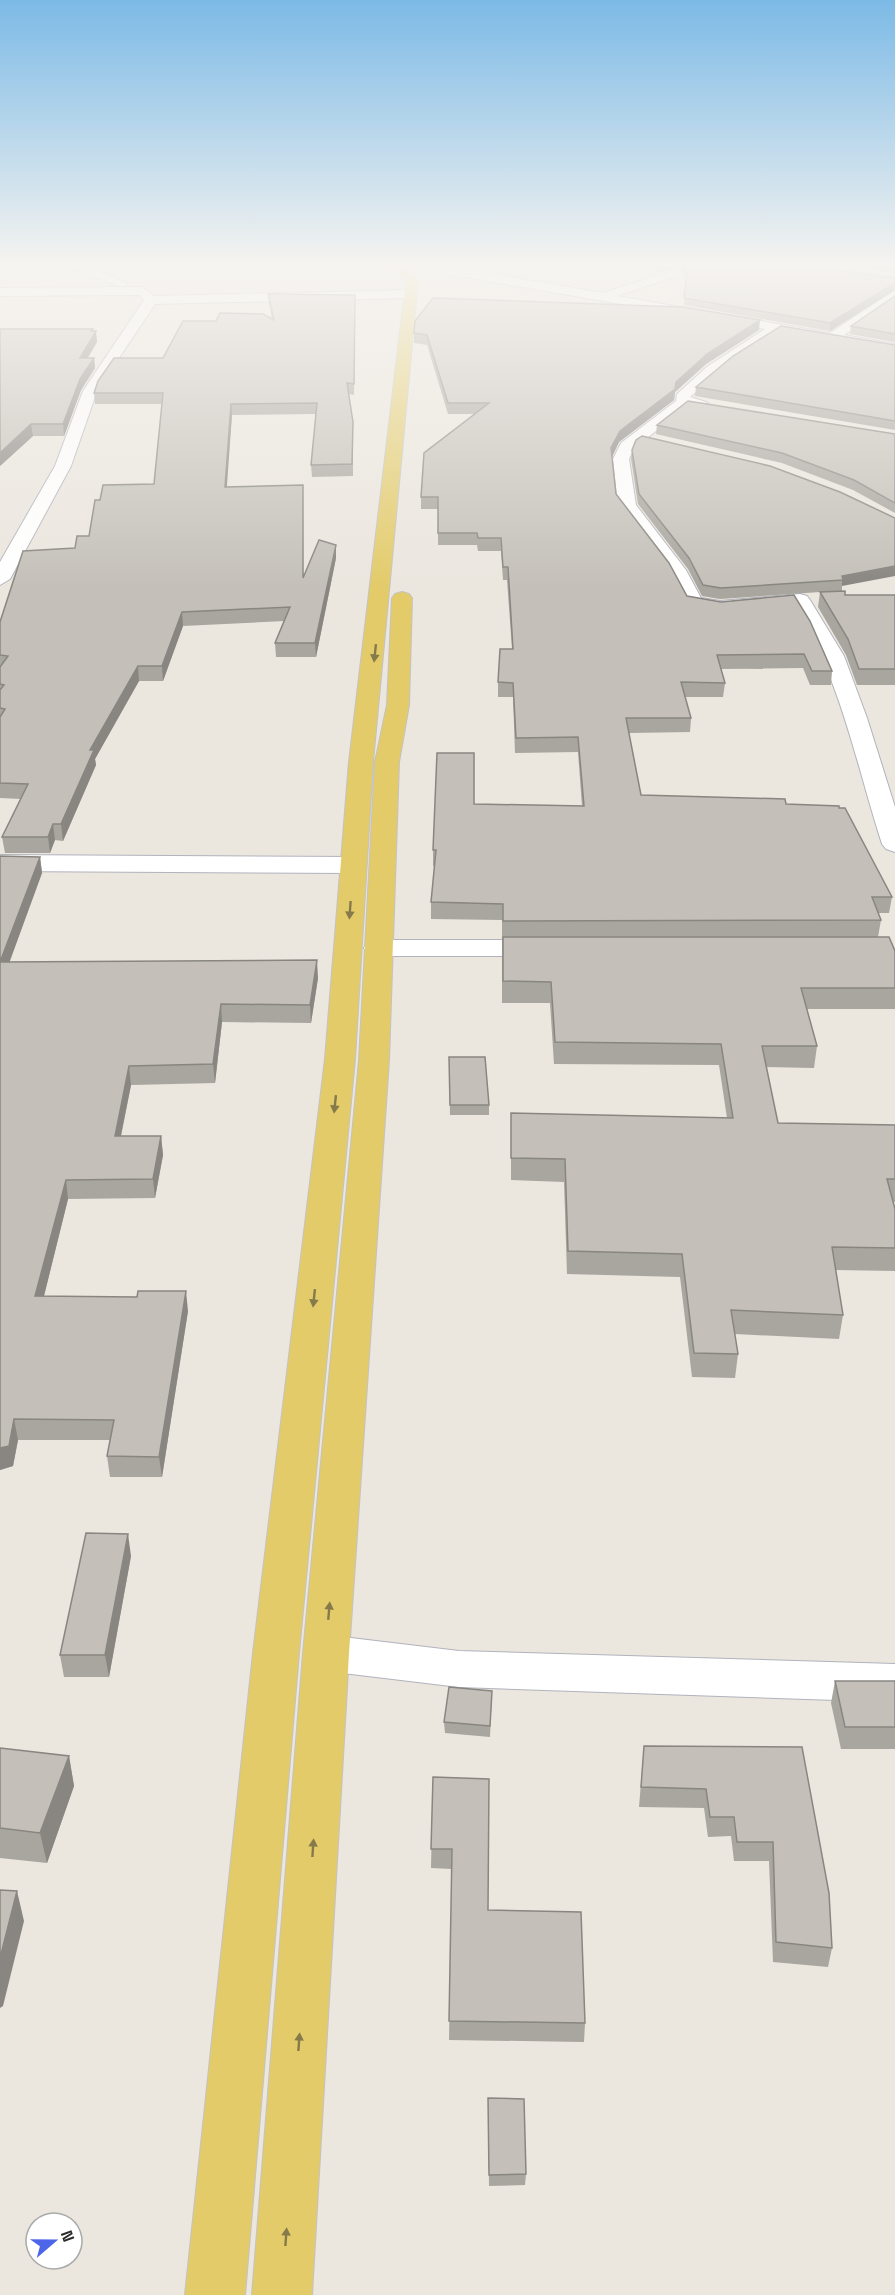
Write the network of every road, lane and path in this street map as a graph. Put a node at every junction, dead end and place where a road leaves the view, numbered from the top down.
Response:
1 (101, 373) edge
2 (408, 373) edge
3 (708, 373) edge
4 (684, 402) junction
5 (715, 407) edge
6 (638, 437) junction
7 (661, 442) edge
8 (402, 461) junction
9 (0, 579) edge
10 (822, 598) edge
11 (800, 600) junction
12 (895, 844) edge
13 (0, 863) edge
14 (353, 864) junction
15 (378, 948) junction
16 (574, 948) edge
17 (326, 1653) junction
18 (895, 1683) edge
19 (215, 2295) edge
20 (282, 2295) edge

1 - 9 street
2 - 8 main road
3 - 4 street
4 - 5 street
4 - 6 street
6 - 7 street
6 - 11 street
8 -> 14 main road
8 - 15 main road
10 - 11 street
11 - 12 street
13 - 14 street
14 -> 19 main road
15 - 16 street
17 -> 15 main road
17 - 18 street
20 -> 17 main road

